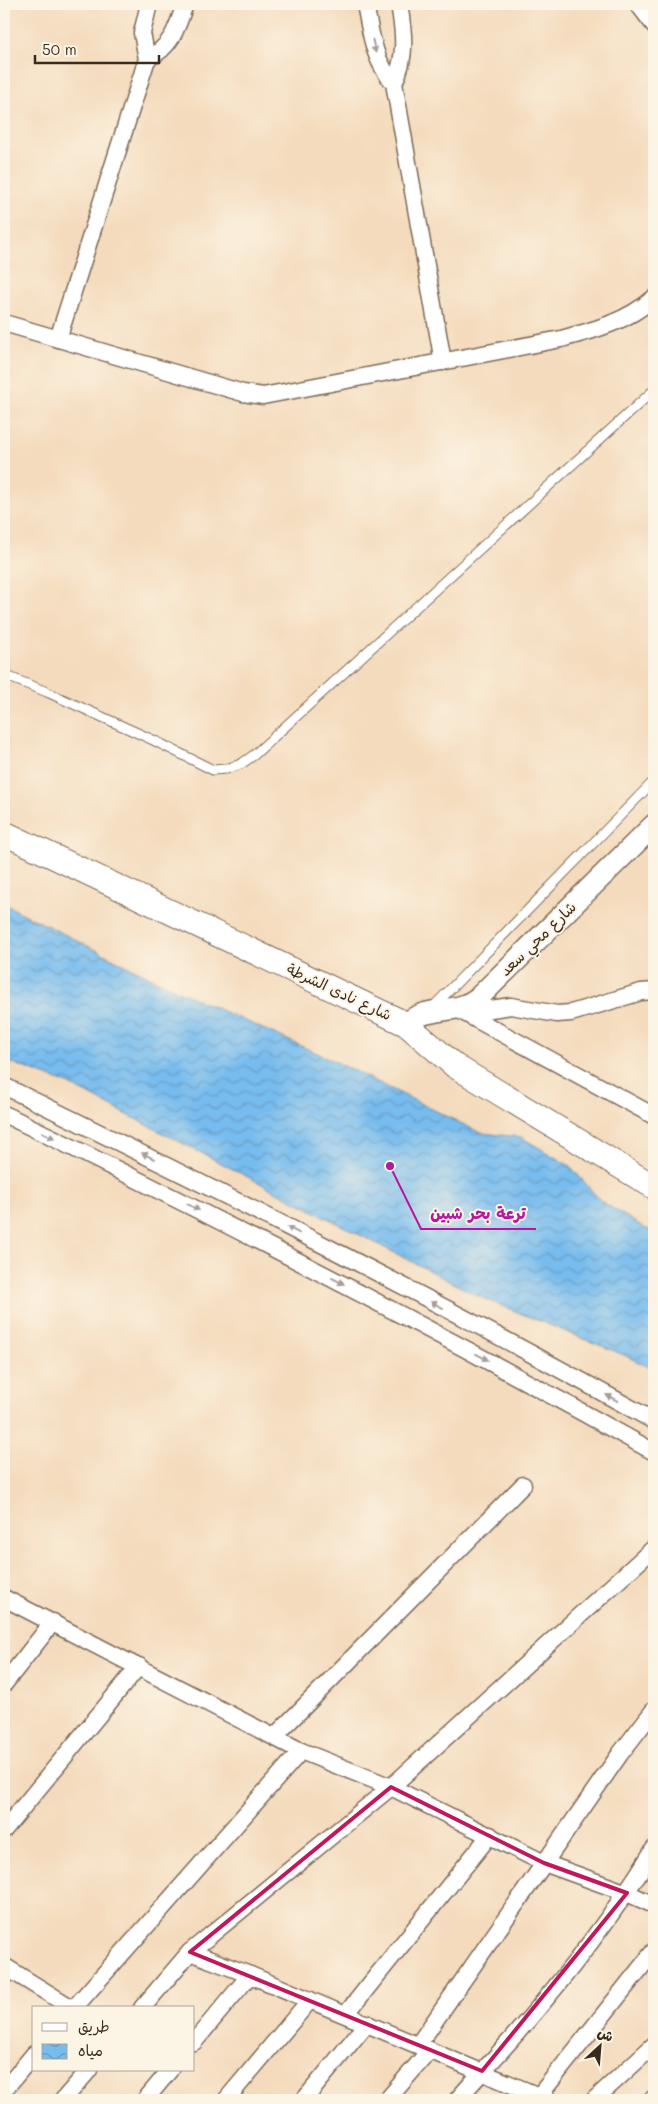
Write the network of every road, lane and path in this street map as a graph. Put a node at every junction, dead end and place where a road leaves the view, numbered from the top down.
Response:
1 (149, 4) edge
2 (185, 4) edge
3 (365, 4) edge
4 (399, 4) edge
5 (638, 4) edge
6 (654, 25) edge
7 (148, 60) junction
8 (394, 83) junction
9 (654, 298) edge
10 (4, 323) edge
11 (58, 339) junction
12 (443, 362) junction
13 (654, 390) edge
14 (4, 675) edge
15 (654, 781) edge
16 (654, 826) edge
17 (4, 833) edge
18 (654, 991) edge
19 (457, 1009) junction
20 (428, 1012) junction
21 (406, 1024) junction
22 (4, 1086) edge
23 (4, 1114) edge
24 (654, 1116) edge
25 (654, 1187) edge
26 (654, 1421) edge
27 (654, 1452) edge
28 (522, 1485) dead end
29 (654, 1548) edge
30 (6, 1603) edge
31 (53, 1622) junction
32 (139, 1666) junction
33 (4, 1684) edge
34 (654, 1710) edge
35 (275, 1736) junction
36 (300, 1751) junction
37 (391, 1787) junction
38 (4, 1830) edge
39 (490, 1835) junction
40 (654, 1849) edge
41 (544, 1863) junction
42 (627, 1893) junction
43 (654, 1906) edge
44 (654, 1951) edge
45 (190, 1952) junction
46 (4, 1966) edge
47 (250, 1975) junction
48 (310, 2000) junction
49 (70, 2006) edge
50 (75, 2006) edge
51 (144, 2006) edge
52 (346, 2014) junction
53 (367, 2024) junction
54 (195, 2041) edge
55 (654, 2044) edge
56 (424, 2047) junction
57 (32, 2056) edge
58 (482, 2071) junction
59 (87, 2072) edge
60 (168, 2072) edge
61 (4, 2090) edge
62 (543, 2098) edge
63 (63, 2100) edge
64 (145, 2100) edge
65 (226, 2100) edge
66 (304, 2100) edge
67 (387, 2100) edge
68 (457, 2100) edge
69 (594, 2100) edge

1 - 7 street
2 - 7 street
3 -> 8 street
4 - 8 street
5 - 6 street
7 - 11 street
8 - 12 street
9 - 12 street
10 - 11 street
11 - 12 street
13 - 14 lane
15 - 20 lane
16 - 19 street, شارع محي سعد
17 - 21 main road, شارع نادى الشرطة
18 - 19 street
19 - 20 street, شارع محي سعد
19 - 24 street
20 - 21 street, شارع محي سعد
21 - 25 main road, شارع نادى الشرطة
26 -> 22 street
23 -> 27 street
28 - 35 street
29 - 37 street
30 - 31 street
31 - 32 street
31 - 33 street
32 - 35 street
32 - 38 street
34 - 41 street
35 - 36 street
36 - 37 street
36 - 50 street
37 - 39 street
37 - 45 street
39 - 41 street
39 - 52 street
40 - 42 street
41 - 42 street
41 - 56 street
42 - 43 street
42 - 58 street
44 - 62 street
45 - 47 street
45 - 51 street
46 - 49 street
47 - 48 street
47 - 54 street
48 - 52 street
48 - 65 street
52 - 53 street
53 - 56 street
53 - 66 street
55 - 69 street
56 - 58 street
56 - 67 street
57 - 61 street
58 - 62 street
58 - 68 street
59 - 63 street
60 - 64 street

